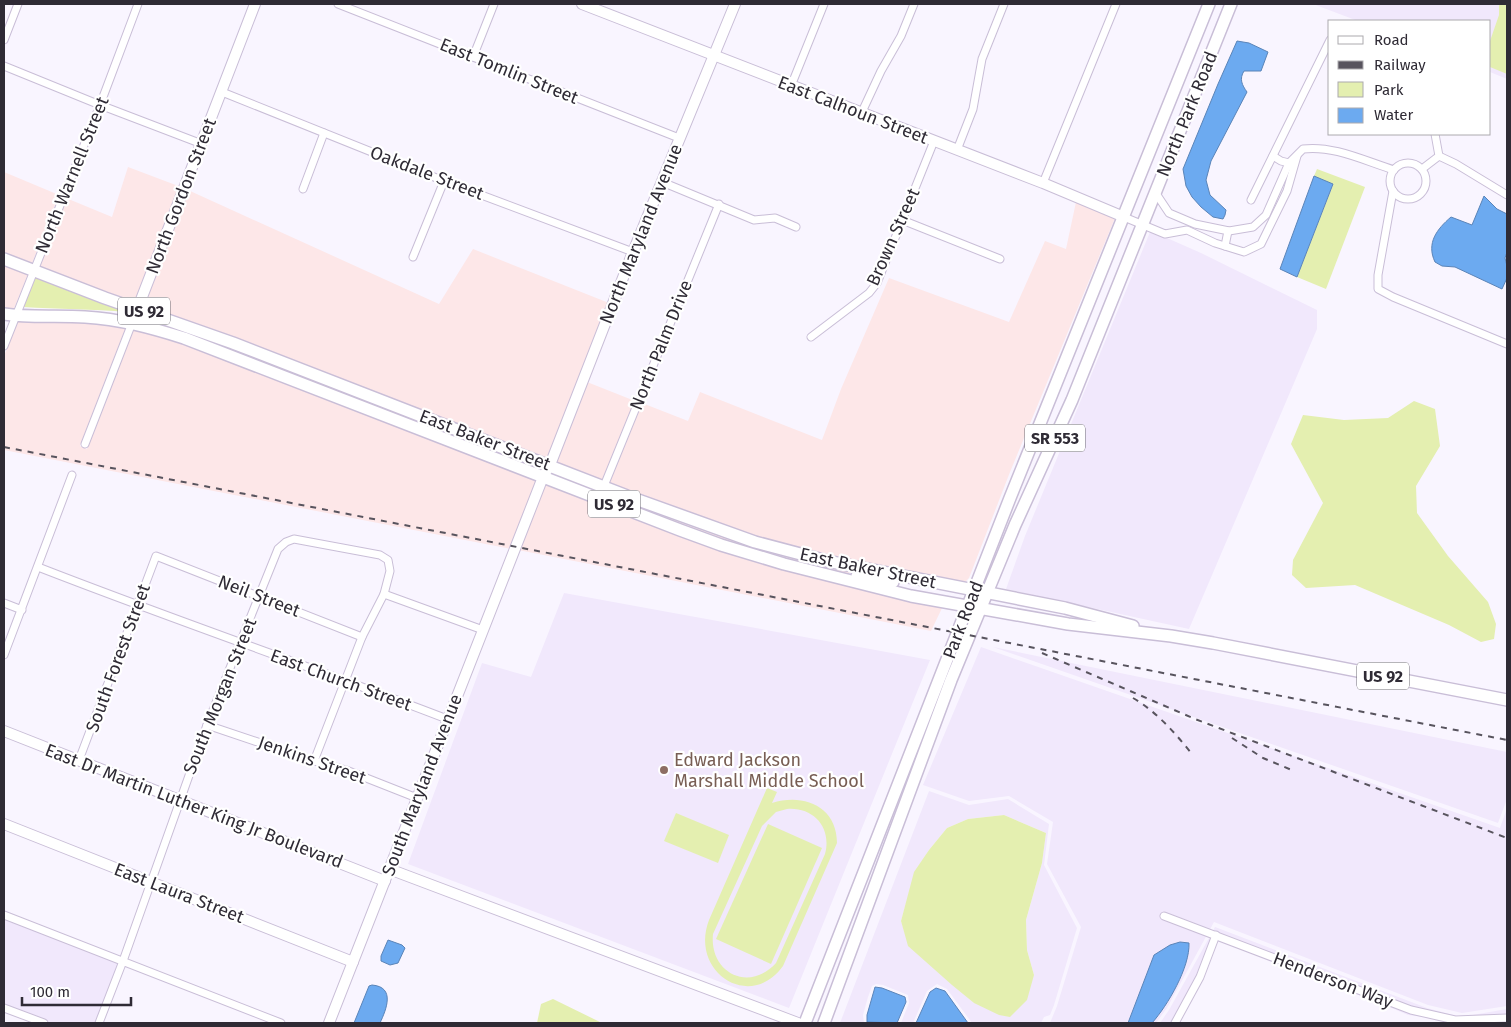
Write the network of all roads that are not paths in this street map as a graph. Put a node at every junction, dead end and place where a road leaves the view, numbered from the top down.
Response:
1 (18, 4) edge
2 (138, 4) edge
3 (255, 4) edge
4 (338, 4) edge
5 (494, 4) edge
6 (582, 4) edge
7 (734, 4) edge
8 (824, 4) edge
9 (914, 4) edge
10 (1004, 4) edge
11 (1116, 4) edge
12 (1209, 4) edge
13 (1231, 4) edge
14 (600, 7) edge
15 (4, 40) edge
16 (1328, 44) edge
17 (713, 56) junction
18 (473, 57) junction
19 (4, 66) edge
20 (791, 86) junction
21 (222, 92) junction
22 (100, 105) junction
23 (861, 114) junction
24 (324, 133) junction
25 (1435, 135) edge
26 (679, 138) junction
27 (934, 141) junction
28 (202, 144) junction
29 (957, 150) junction
30 (1297, 155) junction
31 (1273, 156) junction
32 (1439, 156) junction
33 (1289, 164) junction
34 (1422, 169) junction
35 (1394, 170) junction
36 (444, 181) junction
37 (662, 182) junction
38 (1043, 183) junction
39 (303, 189) dead end
40 (1155, 192) junction
41 (1393, 192) junction
42 (1507, 195) edge
43 (1251, 200) dead end
44 (719, 204) junction
45 (1124, 217) junction
46 (1263, 218) junction
47 (902, 220) junction
48 (1190, 222) junction
49 (1272, 222) junction
50 (1142, 224) junction
51 (796, 227) dead end
52 (1188, 230) junction
53 (1228, 231) junction
54 (1226, 246) junction
55 (633, 252) junction
56 (413, 257) dead end
57 (4, 259) edge
58 (1000, 259) dead end
59 (33, 271) junction
60 (137, 309) junction
61 (9, 315) edge
62 (132, 323) junction
63 (811, 337) dead end
64 (234, 343) junction
65 (1507, 344) edge
66 (4, 346) edge
67 (228, 356) junction
68 (334, 382) junction
69 (328, 394) junction
70 (450, 426) junction
71 (444, 439) junction
72 (85, 444) dead end
73 (550, 466) junction
74 (72, 475) dead end
75 (543, 477) junction
76 (604, 486) junction
77 (156, 556) joint
78 (38, 567) junction
79 (988, 592) junction
80 (384, 594) junction
81 (260, 596) junction
82 (972, 598) junction
83 (4, 603) edge
84 (137, 606) junction
85 (981, 609) junction
86 (22, 610) junction
87 (483, 630) junction
88 (1171, 636) junction
89 (362, 637) junction
90 (241, 643) junction
91 (4, 655) edge
92 (344, 680) junction
93 (1507, 700) edge
94 (447, 719) junction
95 (207, 725) junction
96 (4, 731) edge
97 (80, 760) junction
98 (314, 761) junction
99 (417, 798) junction
100 (179, 800) junction
101 (4, 824) edge
102 (389, 869) junction
103 (385, 881) junction
104 (151, 883) junction
105 (4, 915) edge
106 (1164, 916) dead end
107 (846, 917) junction
108 (1216, 935) junction
109 (123, 961) junction
110 (354, 962) junction
111 (4, 1008) edge
112 (1507, 1018) edge
113 (44, 1023) edge
114 (98, 1023) edge
115 (281, 1023) edge
116 (329, 1023) edge
117 (798, 1023) edge
118 (805, 1023) edge
119 (819, 1023) edge
120 (824, 1023) edge
121 (1175, 1023) edge

1 - 15 street
2 - 22 street, North Warnell Street
3 - 21 street, North Gordon Street
4 - 18 street, East Tomlin Street
5 - 18 street
6 - 14 street, East Calhoun Street
7 - 17 street, North Maryland Avenue
8 - 20 street
9 - 23 street
10 - 29 street
11 - 38 street
12 - 45 main road, North Park Road / SR 553
13 - 40 main road, North Park Road / SR 553
14 - 17 street, East Calhoun Street
16 - 31 street
17 - 20 street, East Calhoun Street
17 - 26 street, North Maryland Avenue
18 - 26 street, East Tomlin Street
19 - 22 street
20 - 23 street, East Calhoun Street
21 - 24 street, Oakdale Street
21 - 28 street, North Gordon Street
22 - 28 street
22 - 59 street, North Warnell Street
23 - 27 street, East Calhoun Street
24 - 36 street, Oakdale Street
24 - 39 street
25 - 32 street
26 - 37 street, North Maryland Avenue
27 - 29 street, East Calhoun Street
27 - 47 street, Brown Street
28 - 60 street, North Gordon Street
29 - 38 street, East Calhoun Street
30 - 33 street
30 - 35 street
30 - 49 street
31 - 33 street
31 - 43 street
32 - 34 street
32 - 42 street
33 - 46 street
34 - 35 street
34 - 41 street
35 - 41 street
36 - 55 street, Oakdale Street
36 - 56 street
37 - 44 street
37 - 55 street, North Maryland Avenue
38 - 45 street, East Calhoun Street
40 - 48 street
40 - 50 main road, North Park Road / SR 553
41 - 65 street
44 - 51 street
44 - 76 street, North Palm Drive
45 - 50 street
45 - 82 main road, Park Road / SR 553
46 - 49 street
46 - 53 street
47 - 58 street
47 - 63 street, Brown Street
48 - 52 street
48 - 53 street
49 - 54 street
50 - 52 street
50 - 79 main road, Park Road / SR 553
52 - 54 street
53 - 54 street
55 - 73 street, North Maryland Avenue
57 - 59 main road, East Baker Street / US 92
59 - 60 main road, East Baker Street / US 92
59 - 61 street, North Warnell Street
60 - 62 street, North Gordon Street
60 - 64 main road, East Baker Street / US 92
61 - 62 main road, US 92
61 - 66 street, North Warnell Street
62 - 67 main road, East Baker Street / US 92
62 - 72 street, North Gordon Street
64 - 67 street
64 - 68 main road, East Baker Street / US 92
67 - 69 main road, East Baker Street / US 92
68 - 69 street
68 - 70 main road, East Baker Street / US 92
69 - 71 main road, East Baker Street / US 92
70 - 71 street
70 - 73 main road, East Baker Street / US 92
71 - 75 main road, East Baker Street / US 92
73 - 75 street, North Maryland Avenue
73 - 76 main road, East Baker Street / US 92
74 - 78 street
75 - 82 main road, East Baker Street / US 92
75 - 87 street, South Maryland Avenue
76 - 82 main road, East Baker Street / US 92
77 - 81 street, Neil Street
77 - 84 street, South Forest Street
78 - 84 street, East Church Street
78 - 86 street
79 - 82 main road, US 92
79 - 85 main road, Park Road / SR 553
79 - 88 main road, US 92
80 - 81 street, South Morgan Street
80 - 87 street
80 - 89 street
81 - 89 street, Neil Street
81 - 90 street, South Morgan Street
82 - 85 main road, US 92
82 - 107 main road, Park Road
83 - 86 street
84 - 90 street, East Church Street
84 - 97 street, South Forest Street
85 - 88 main road, US 92
85 - 120 main road, Park Road
86 - 91 street
87 - 94 street, South Maryland Avenue
88 - 93 main road, US 92
89 - 92 street
90 - 92 street, East Church Street
90 - 95 street, South Morgan Street
92 - 94 street, East Church Street
92 - 98 street
94 - 99 street, South Maryland Avenue
95 - 98 street, Jenkins Street
95 - 100 street, South Morgan Street
96 - 97 street, East Dr Martin Luther King Jr Boulevard
97 - 100 street, East Dr Martin Luther King Jr Boulevard
98 - 99 street, Jenkins Street
99 - 102 street, South Maryland Avenue
100 - 103 street, East Dr Martin Luther King Jr Boulevard
100 - 104 street, South Morgan Street
101 - 104 street, East Laura Street
102 - 103 street, South Maryland Avenue
102 - 117 street
103 - 110 street, South Maryland Avenue
104 - 109 street, South Morgan Street
104 - 110 street, East Laura Street
105 - 109 street
106 - 108 street, Henderson Way
107 - 118 main road, Park Road
107 - 119 main road
108 - 112 street, Henderson Way
108 - 121 street
109 - 114 street, South Morgan Street
109 - 115 street
110 - 116 street, South Maryland Avenue
111 - 113 street

